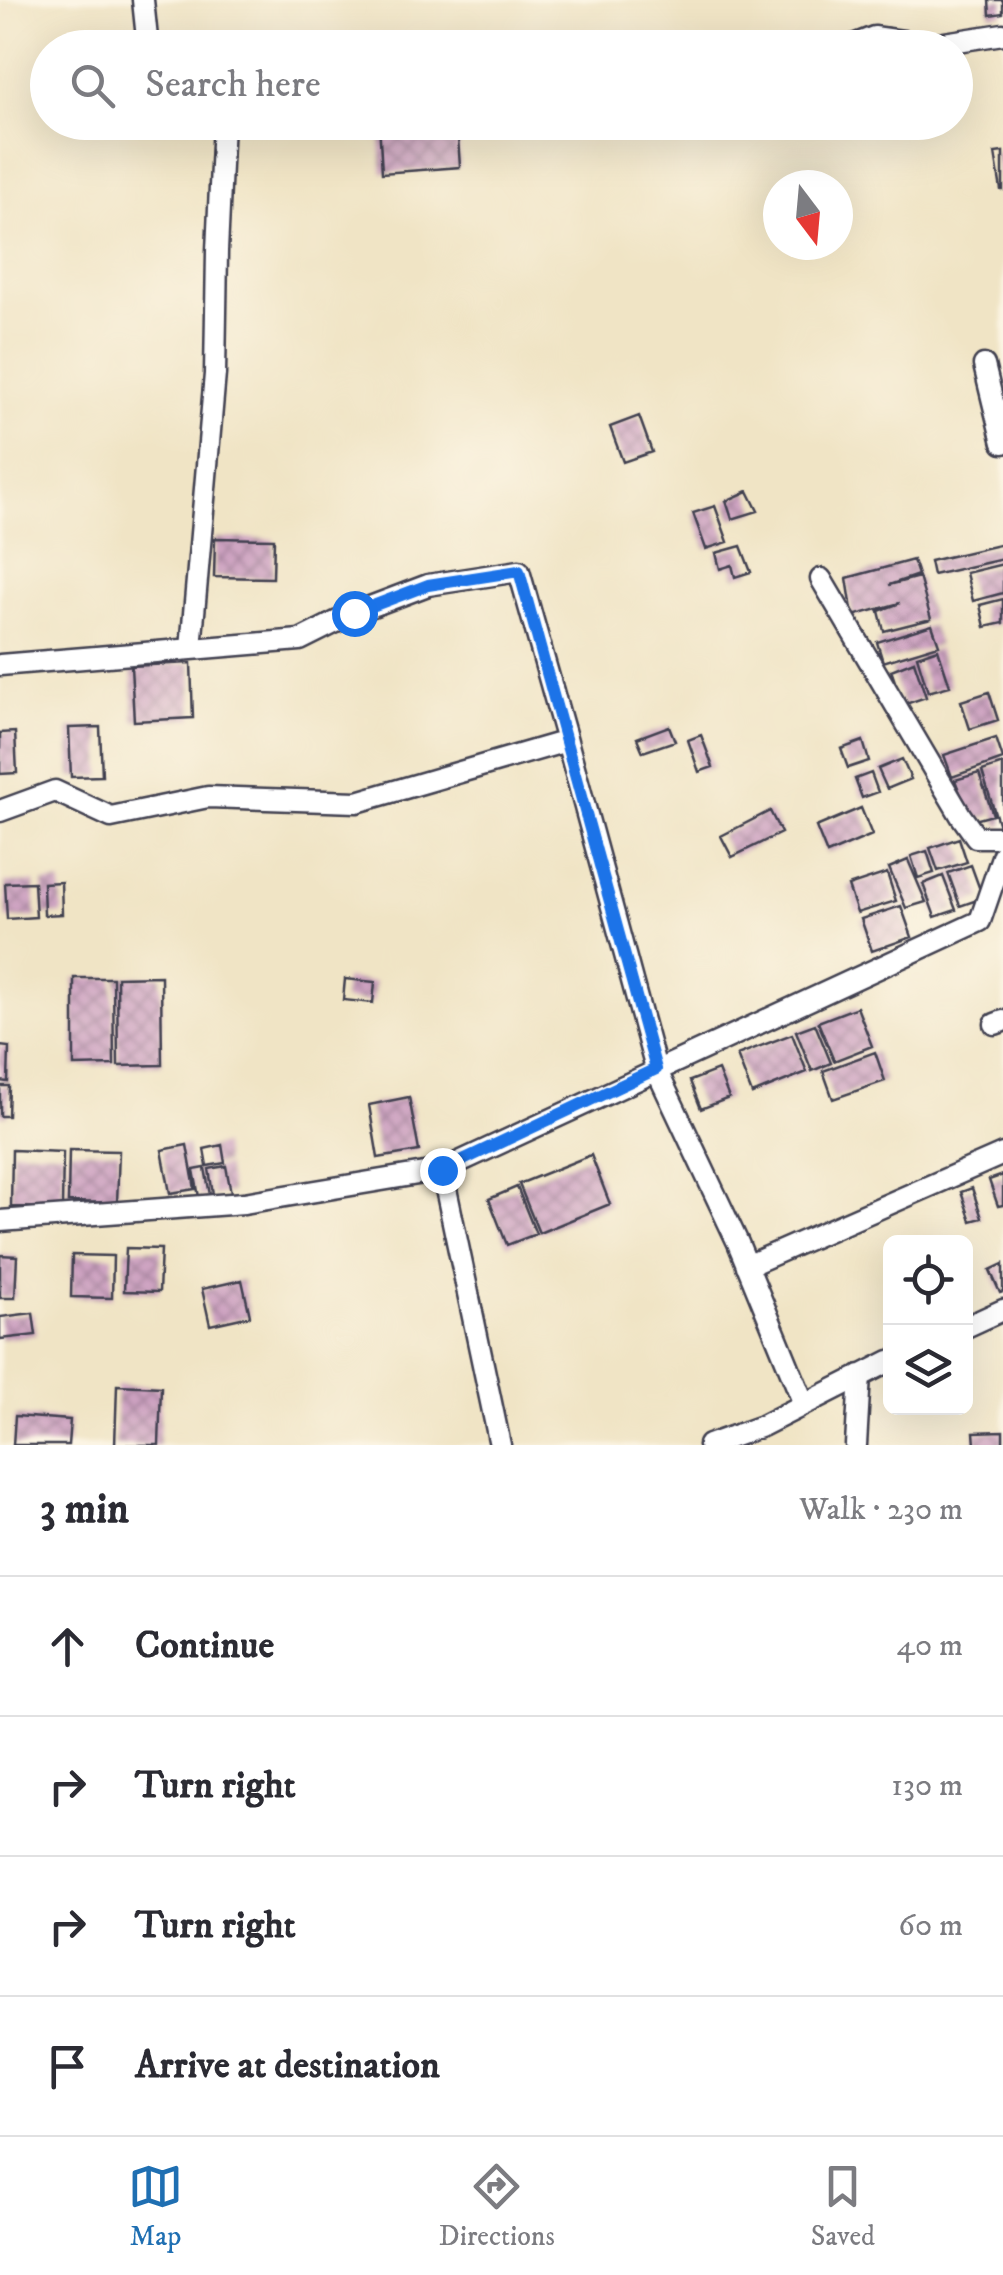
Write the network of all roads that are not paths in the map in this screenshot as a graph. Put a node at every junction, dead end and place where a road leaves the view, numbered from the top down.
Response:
1 (143, 0) edge
2 (146, 30) edge
3 (1003, 34) edge
4 (973, 39) edge
5 (222, 140) edge
6 (984, 365) dead end
7 (1003, 443) edge
8 (822, 578) dead end
9 (191, 648) junction
10 (0, 664) edge
11 (567, 741) junction
12 (0, 810) edge
13 (1003, 837) edge
14 (1003, 854) edge
15 (656, 1069) junction
16 (1003, 1154) edge
17 (442, 1170) junction
18 (0, 1221) edge
19 (747, 1266) junction
20 (1003, 1310) edge
21 (970, 1325) edge
22 (883, 1364) edge
23 (860, 1375) junction
24 (804, 1404) junction
25 (500, 1445) edge
26 (709, 1445) edge
27 (856, 1445) edge

1 - 2 street
3 - 4 street
5 - 9 street
6 - 7 street
8 - 13 street
9 - 10 street
9 - 11 street
11 - 12 street
11 - 15 street
14 - 15 street
15 - 17 street
15 - 19 street
16 - 19 street
17 - 18 street
17 - 25 street
19 - 24 street
20 - 21 street
22 - 23 street
23 - 24 street
23 - 27 street
24 - 26 street

